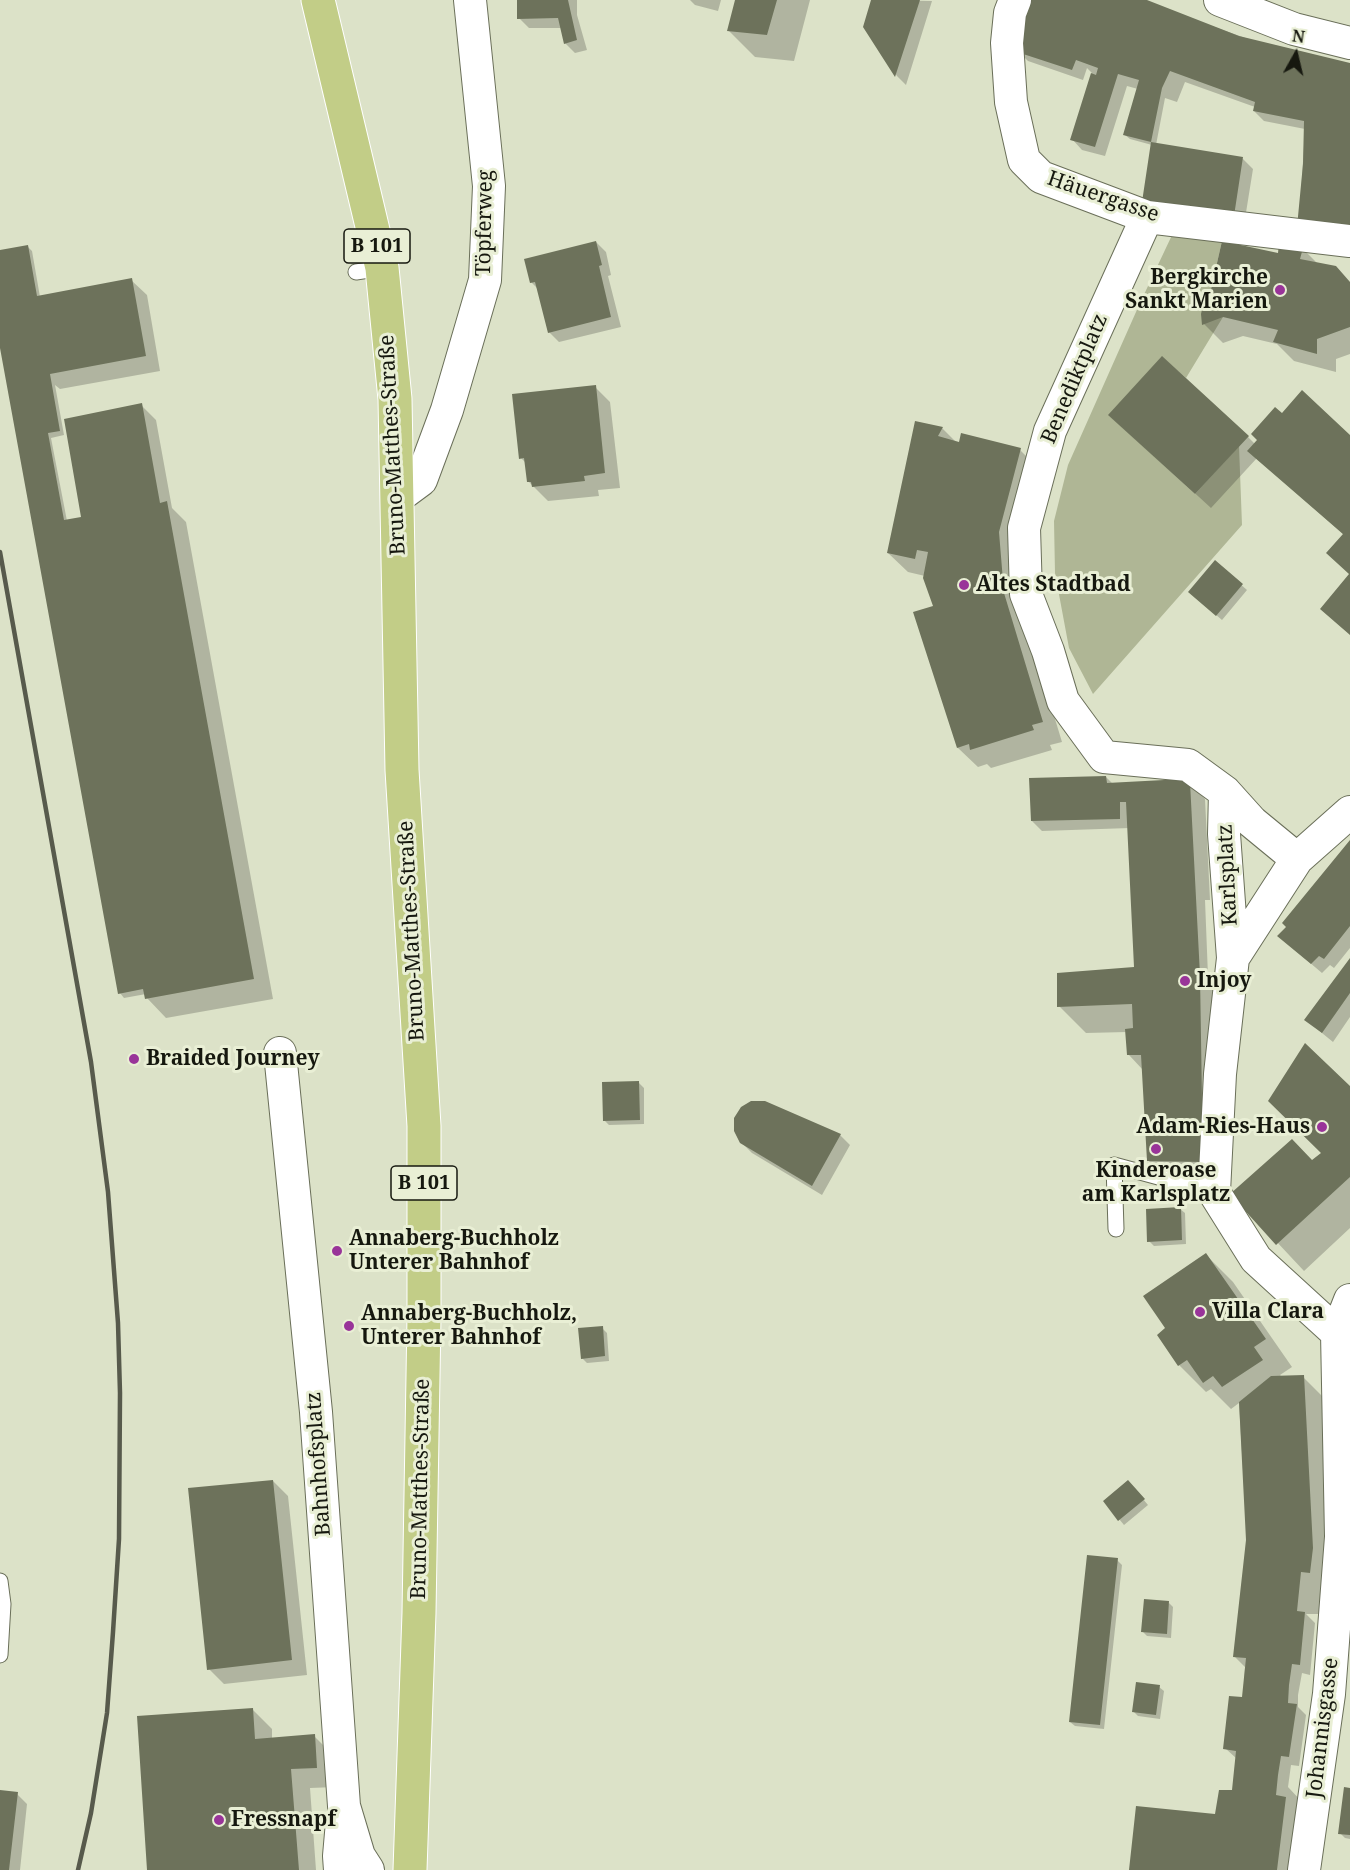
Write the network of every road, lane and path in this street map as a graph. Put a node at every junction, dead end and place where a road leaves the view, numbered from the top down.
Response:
1 (318, 0) edge
2 (470, 0) edge
3 (1015, 0) edge
4 (1220, 0) edge
5 (1350, 43) edge
6 (1147, 217) junction
7 (1350, 241) edge
8 (398, 497) junction
9 (1048, 651) joint
10 (1225, 792) junction
11 (1350, 812) edge
12 (1297, 860) junction
13 (1233, 958) junction
14 (280, 1053) dead end
15 (1214, 1192) junction
16 (1116, 1229) dead end
17 (1350, 1300) edge
18 (1337, 1333) junction
19 (0, 1581) edge
20 (0, 1655) edge
21 (344, 1806) junction
22 (340, 1870) edge
23 (368, 1870) edge
24 (410, 1870) edge
25 (1304, 1870) edge

1 - 8 main road, Bruno-Matthes-Straße / B 101
2 - 8 street, Töpferweg
3 - 6 street, Häuergasse
4 - 5 street
6 - 7 street, Häuergasse
6 - 9 street, Benediktplatz
8 - 24 main road, Bruno-Matthes-Straße / B 101
9 - 10 street, Karlsplatz
10 - 12 street, Karlsplatz
10 - 13 street, Karlsplatz
11 - 12 street, Karlsplatz
12 - 13 street, Karlsplatz
13 - 15 street, Karlsplatz
14 - 21 street, Bahnhofsplatz
15 - 16 lane
15 - 18 street
17 - 18 street, Johannisgasse
18 - 25 street, Johannisgasse
19 - 20 lane
21 - 22 street
21 - 23 street, Bahnhofsplatz

